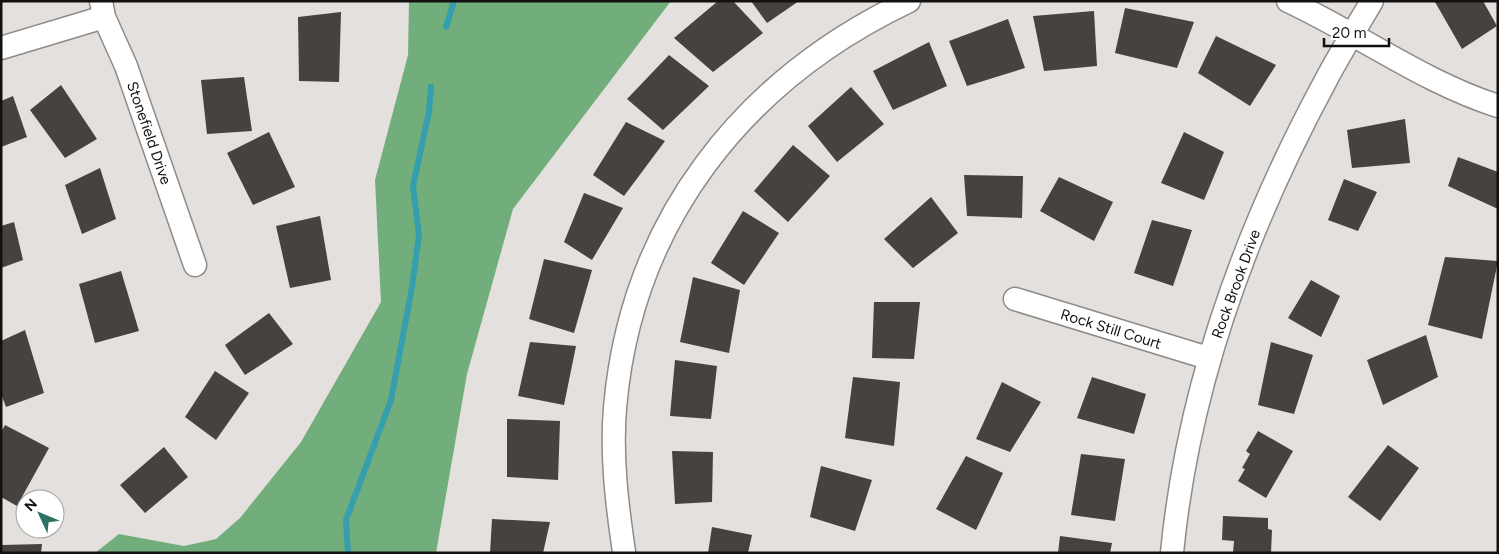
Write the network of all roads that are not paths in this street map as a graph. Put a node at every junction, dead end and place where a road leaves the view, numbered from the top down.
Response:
1 (909, 1) edge
2 (1288, 1) edge
3 (1372, 1) edge
4 (103, 9) edge
5 (1353, 34) junction
6 (1, 48) edge
7 (1498, 106) edge
8 (195, 265) dead end
9 (1015, 299) dead end
10 (1208, 358) junction
11 (624, 552) edge
12 (1172, 553) edge

1 - 11 street
2 - 5 street
3 - 5 street, Rock Brook Drive
4 - 6 street
4 - 8 street, Stonefield Drive
5 - 7 street
5 - 10 street, Rock Brook Drive
9 - 10 street, Rock Still Court
10 - 12 street, Rock Brook Drive

